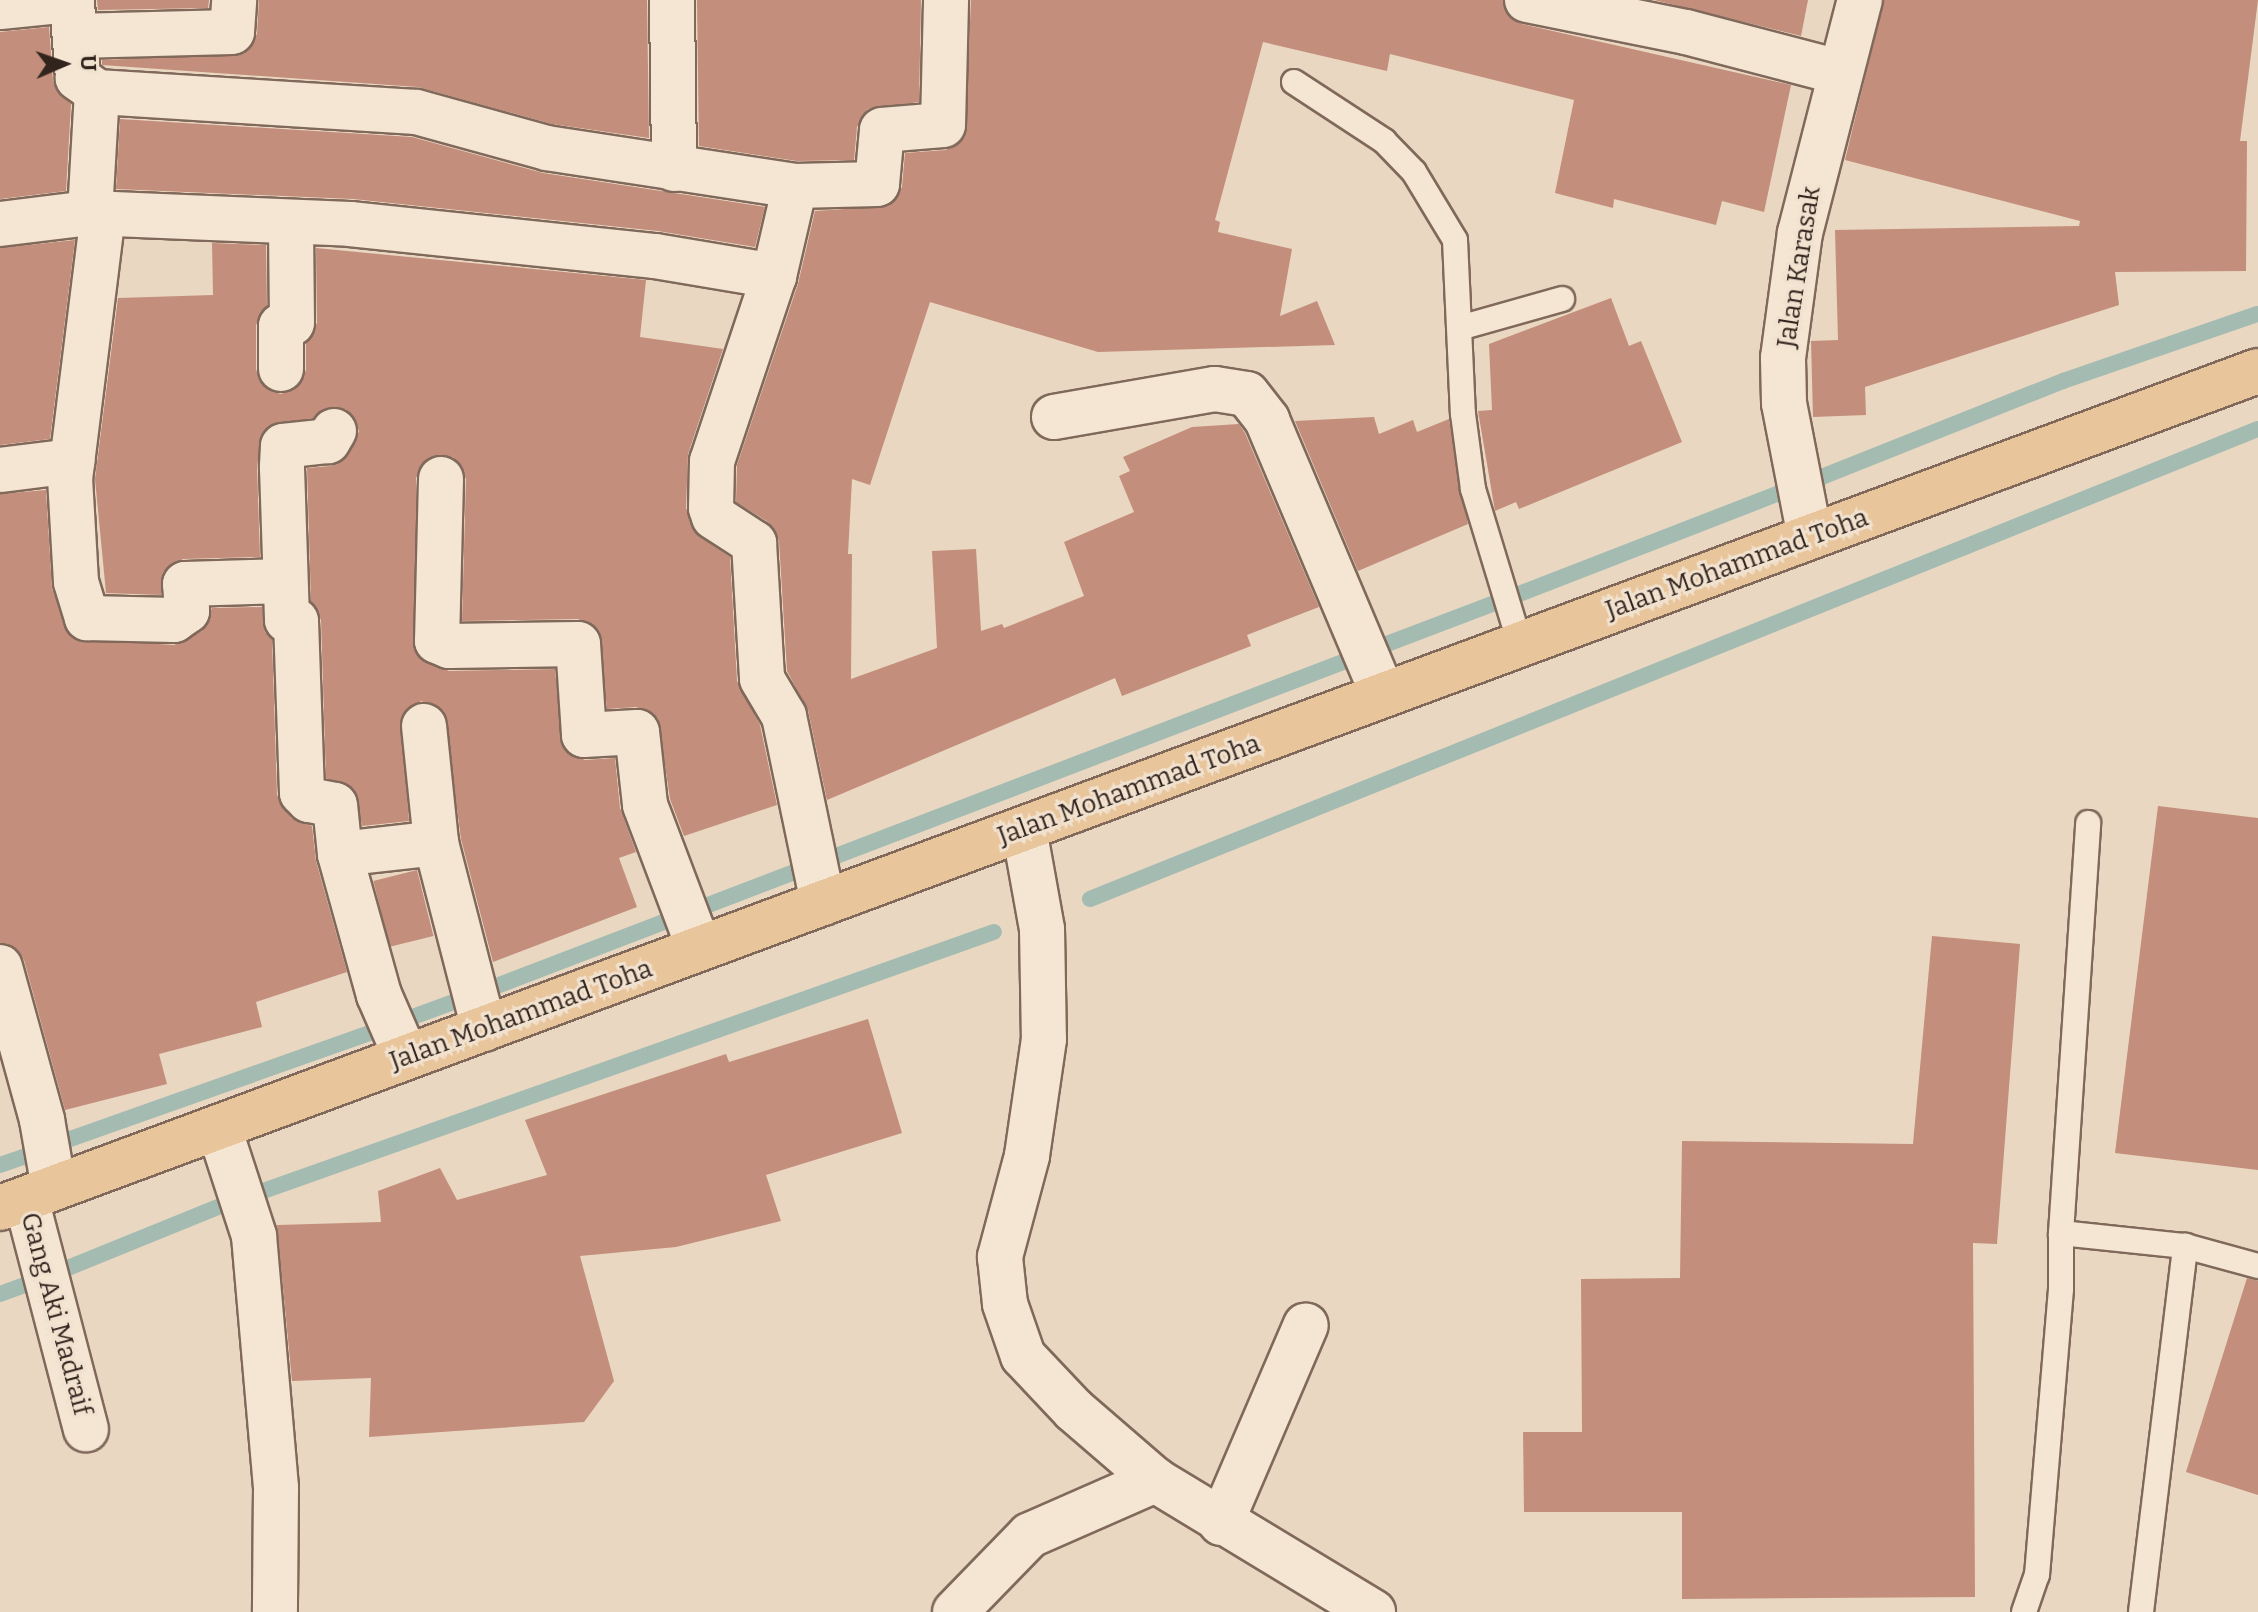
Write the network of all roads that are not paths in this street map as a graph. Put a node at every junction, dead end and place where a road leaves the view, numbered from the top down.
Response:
1 (234, 0) edge
2 (672, 0) edge
3 (946, 0) edge
4 (1527, 0) edge
5 (1860, 0) edge
6 (0, 7) edge
7 (73, 13) edge
8 (1838, 72) junction
9 (1294, 82) dead end
10 (97, 92) junction
11 (674, 169) junction
12 (795, 186) junction
13 (97, 213) junction
14 (0, 224) edge
15 (291, 224) junction
16 (774, 276) junction
17 (1562, 299) dead end
18 (1463, 327) junction
19 (281, 369) dead end
20 (2258, 371) edge
21 (1054, 417) dead end
22 (334, 431) dead end
23 (72, 461) junction
24 (0, 470) edge
25 (441, 479) dead end
26 (1810, 537) junction
27 (285, 581) junction
28 (1520, 644) junction
29 (1383, 695) junction
30 (424, 726) dead end
31 (2088, 823) dead end
32 (1024, 829) junction
33 (436, 843) junction
34 (340, 854) junction
35 (823, 903) junction
36 (699, 948) junction
37 (0, 967) edge
38 (484, 1029) junction
39 (406, 1057) junction
40 (219, 1128) junction
41 (27, 1198) edge
42 (2061, 1233) junction
43 (2185, 1246) junction
44 (2258, 1266) edge
45 (1306, 1325) dead end
46 (86, 1429) dead end
47 (1155, 1480) junction
48 (1221, 1523) junction
49 (275, 1612) edge
50 (955, 1612) edge
51 (1373, 1612) edge
52 (2024, 1612) edge
53 (2141, 1612) edge

1 - 7 street
2 - 11 street
3 - 12 street
4 - 8 street
5 - 8 street, Jalan Karasak
6 - 7 street
7 - 10 street
8 - 26 street, Jalan Karasak
9 - 18 lane
10 - 11 street
10 - 13 street
11 - 12 street
12 - 16 street
13 - 14 street
13 - 15 street
13 - 23 street
15 - 16 street
15 - 19 street
16 - 35 street
17 - 18 lane
18 - 28 lane
20 - 26 main road, Jalan Mohammad Toha
21 - 29 street
22 - 27 street
23 - 24 street
23 - 27 street
25 - 36 street
26 - 28 main road, Jalan Mohammad Toha
27 - 34 street
28 - 29 main road, Jalan Mohammad Toha
29 - 32 main road, Jalan Mohammad Toha
30 - 33 street
31 - 42 lane
32 - 35 main road, Jalan Mohammad Toha
32 - 47 street
33 - 34 street
33 - 38 street
34 - 39 street
35 - 36 main road, Jalan Mohammad Toha
36 - 38 main road, Jalan Mohammad Toha
37 - 41 street, Gang Aki Madraif
38 - 39 main road, Jalan Mohammad Toha
39 - 40 main road, Jalan Mohammad Toha
40 - 41 main road, Jalan Mohammad Toha
40 - 49 street
41 - 46 street, Gang Aki Madraif
42 - 43 lane
42 - 52 lane
43 - 44 lane
43 - 53 lane
45 - 48 street
47 - 48 street
47 - 50 street
48 - 51 street

